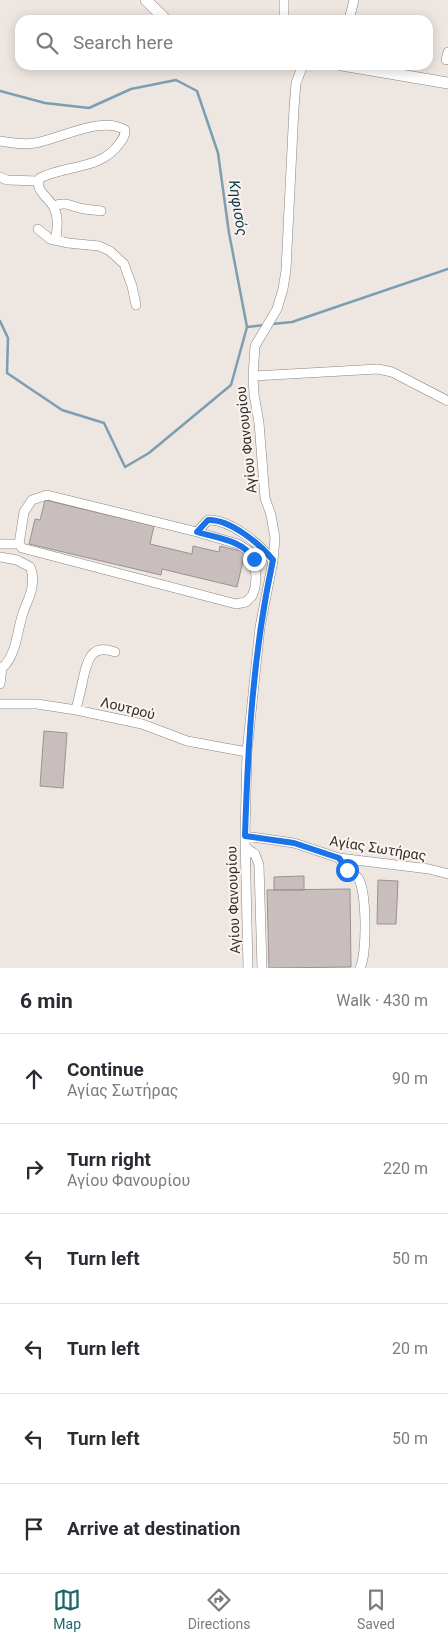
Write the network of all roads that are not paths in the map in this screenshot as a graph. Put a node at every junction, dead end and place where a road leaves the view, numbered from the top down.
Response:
1 (146, 0) edge
2 (284, 0) edge
3 (354, 0) edge
4 (161, 15) edge
5 (284, 15) edge
6 (350, 15) edge
7 (301, 70) edge
8 (371, 70) edge
9 (448, 83) edge
10 (0, 141) edge
11 (0, 177) edge
12 (38, 181) junction
13 (53, 206) junction
14 (101, 211) dead end
15 (38, 229) dead end
16 (56, 239) junction
17 (136, 305) dead end
18 (252, 376) junction
19 (448, 401) edge
20 (197, 532) junction
21 (0, 544) edge
22 (19, 544) junction
23 (0, 558) edge
24 (273, 560) junction
25 (115, 652) dead end
26 (1, 667) edge
27 (0, 684) edge
28 (0, 704) edge
29 (76, 710) junction
30 (247, 752) junction
31 (245, 836) junction
32 (245, 847) junction
33 (339, 858) junction
34 (448, 874) edge
35 (248, 968) edge
36 (262, 968) edge
37 (360, 968) edge

1 - 4 main road
2 - 5 street
3 - 6 street
7 - 18 street, Αγίου Φανουρίου
8 - 9 main road
10 - 12 street
11 - 12 street
12 - 13 street
13 - 14 street
13 - 16 street
15 - 16 street
16 - 17 street
18 - 19 street
18 - 24 street, Αγίου Φανουρίου
20 - 22 street
20 - 22 street
20 - 24 street
21 - 22 street
23 - 26 street
24 - 30 street, Αγίου Φανουρίου
25 - 29 street
26 - 27 street
28 - 29 street, Λουτρού
29 - 30 street, Λουτρού
30 - 31 street, Αγίου Φανουρίου
31 - 32 street, Αγίου Φανουρίου
31 - 33 street, Αγίας Σωτήρας
32 - 35 street, Αγίου Φανουρίου
32 - 36 street
33 - 34 street, Αγίας Σωτήρας
33 - 37 street

